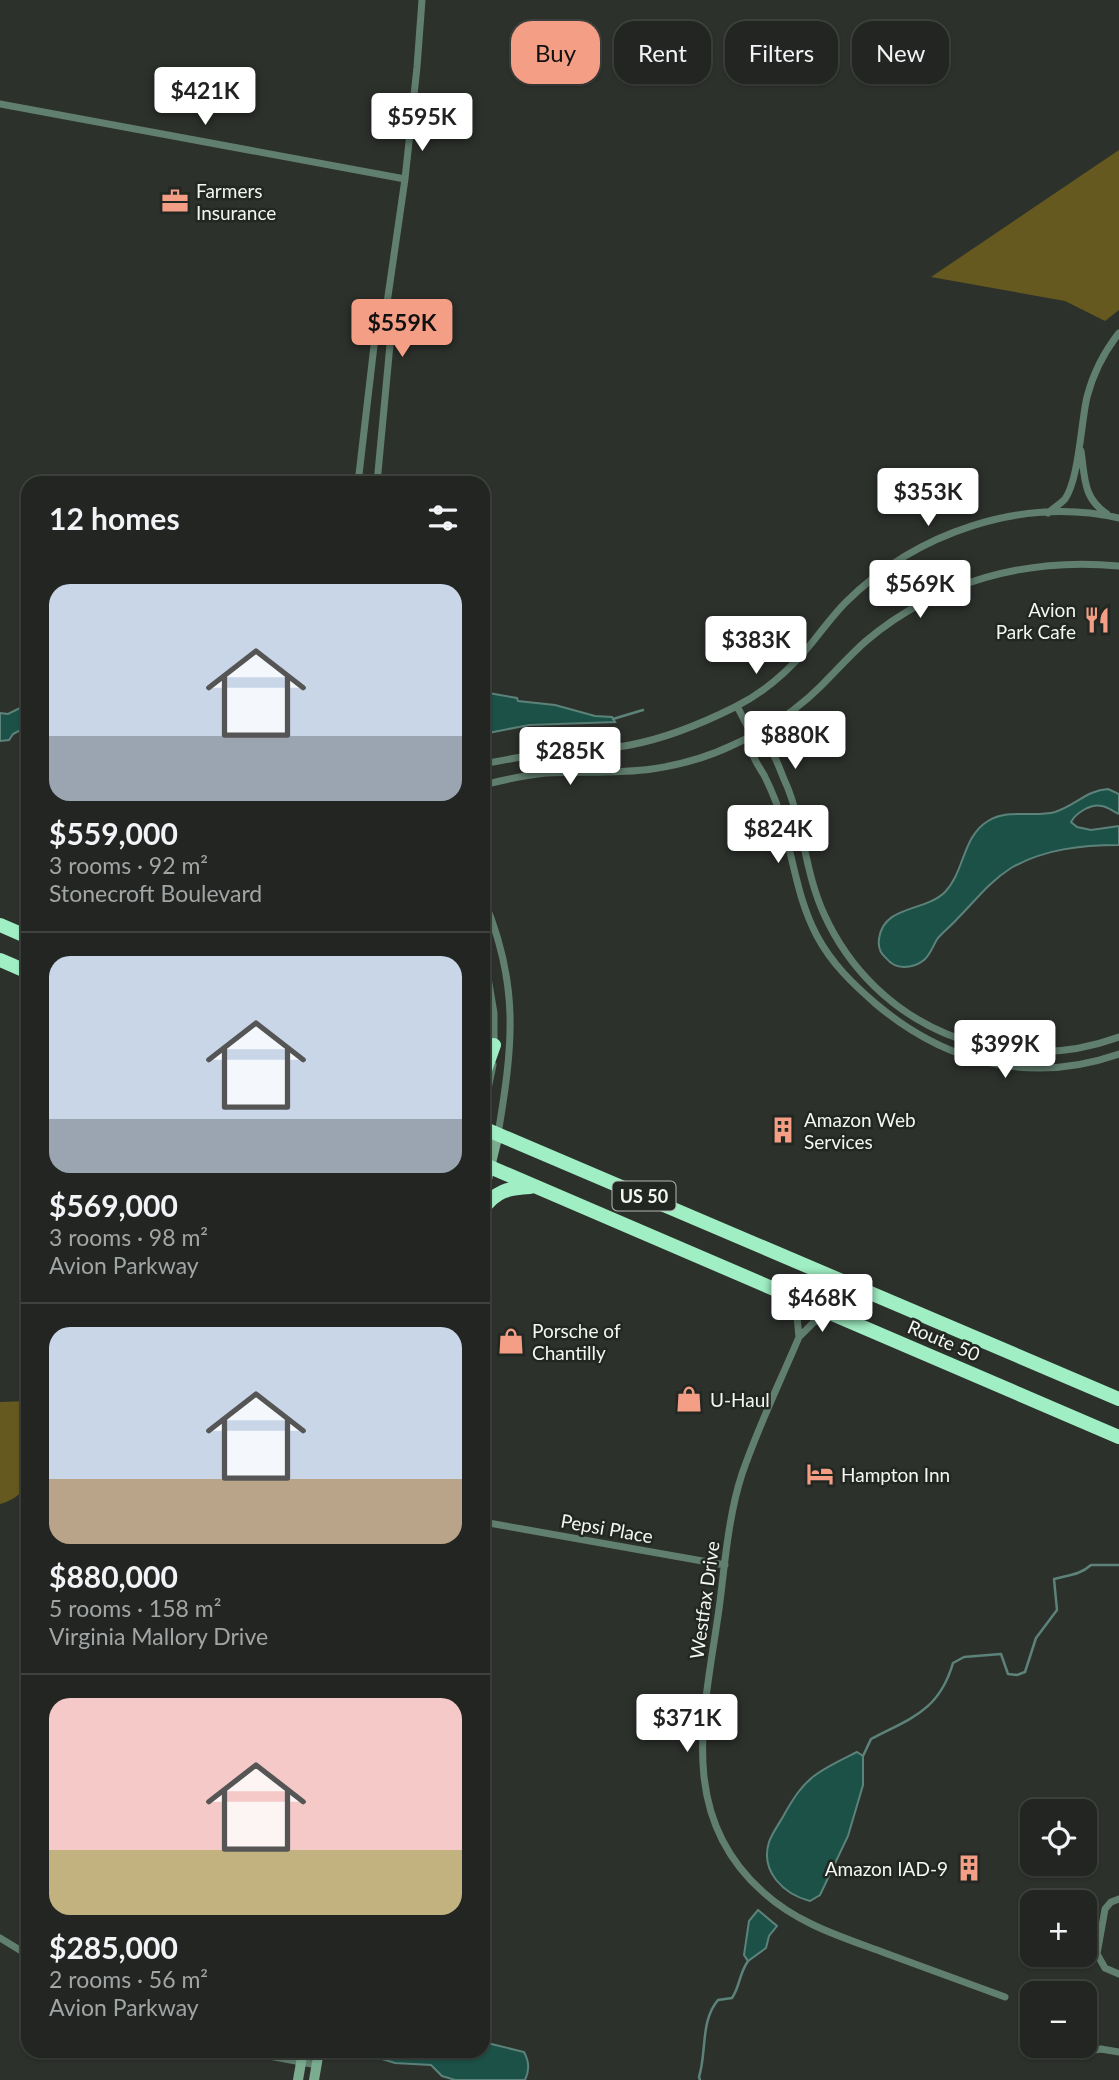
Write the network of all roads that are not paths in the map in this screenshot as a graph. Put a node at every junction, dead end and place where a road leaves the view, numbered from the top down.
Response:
1 (422, 0) edge
2 (0, 104) edge
3 (405, 179) junction
4 (387, 303) junction
5 (1119, 333) edge
6 (1080, 447) junction
7 (359, 476) edge
8 (378, 476) edge
9 (1048, 513) junction
10 (1110, 516) junction
11 (1119, 517) edge
12 (1119, 566) edge
13 (737, 706) junction
14 (754, 736) junction
15 (490, 763) edge
16 (490, 784) edge
17 (490, 918) edge
18 (0, 925) edge
19 (21, 934) edge
20 (0, 960) edge
21 (21, 969) edge
22 (490, 986) edge
23 (1119, 1037) edge
24 (494, 1045) junction
25 (1119, 1054) edge
26 (490, 1056) edge
27 (490, 1083) edge
28 (490, 1131) edge
29 (498, 1134) junction
30 (490, 1155) edge
31 (490, 1168) edge
32 (535, 1187) junction
33 (490, 1199) edge
34 (789, 1295) junction
35 (834, 1314) junction
36 (799, 1337) junction
37 (1119, 1399) edge
38 (1119, 1437) edge
39 (490, 1523) edge
40 (725, 1565) junction
41 (1119, 1899) edge
42 (0, 1938) edge
43 (21, 1951) edge
44 (1119, 1974) edge
45 (1005, 1997) dead end
46 (1097, 2050) edge
47 (1119, 2052) edge
48 (302, 2058) edge
49 (304, 2058) edge
50 (318, 2058) edge
51 (317, 2065) junction
52 (298, 2080) edge
53 (314, 2080) edge

1 - 3 street
2 - 3 street
3 - 4 street
4 - 7 street
4 - 8 street
5 - 6 street
6 - 9 street
6 - 10 street
9 - 10 street
9 - 13 street
10 - 11 street
12 - 14 street
13 - 14 street
13 - 15 street
14 - 16 street
14 - 23 street
14 - 25 street
17 - 29 street
18 - 19 highway
20 - 21 highway
22 - 24 street
24 - 26 highway
24 - 27 street
28 - 29 highway, Route 50 / US 50
29 - 30 main road
29 - 37 highway, Route 50 / US 50
31 - 32 highway, Route 50 / US 50
32 - 33 highway
32 - 34 highway, Route 50 / US 50
34 - 35 highway, Route 50 / US 50
34 - 36 street
35 - 36 street
35 - 38 highway, Route 50 / US 50
36 - 40 street, Westfax Drive
39 - 40 street, Pepsi Place
40 - 45 street, Westfax Drive
41 - 44 street
42 - 43 street
46 - 47 street
48 - 52 main road
49 - 51 street
50 - 51 main road
51 - 53 main road

